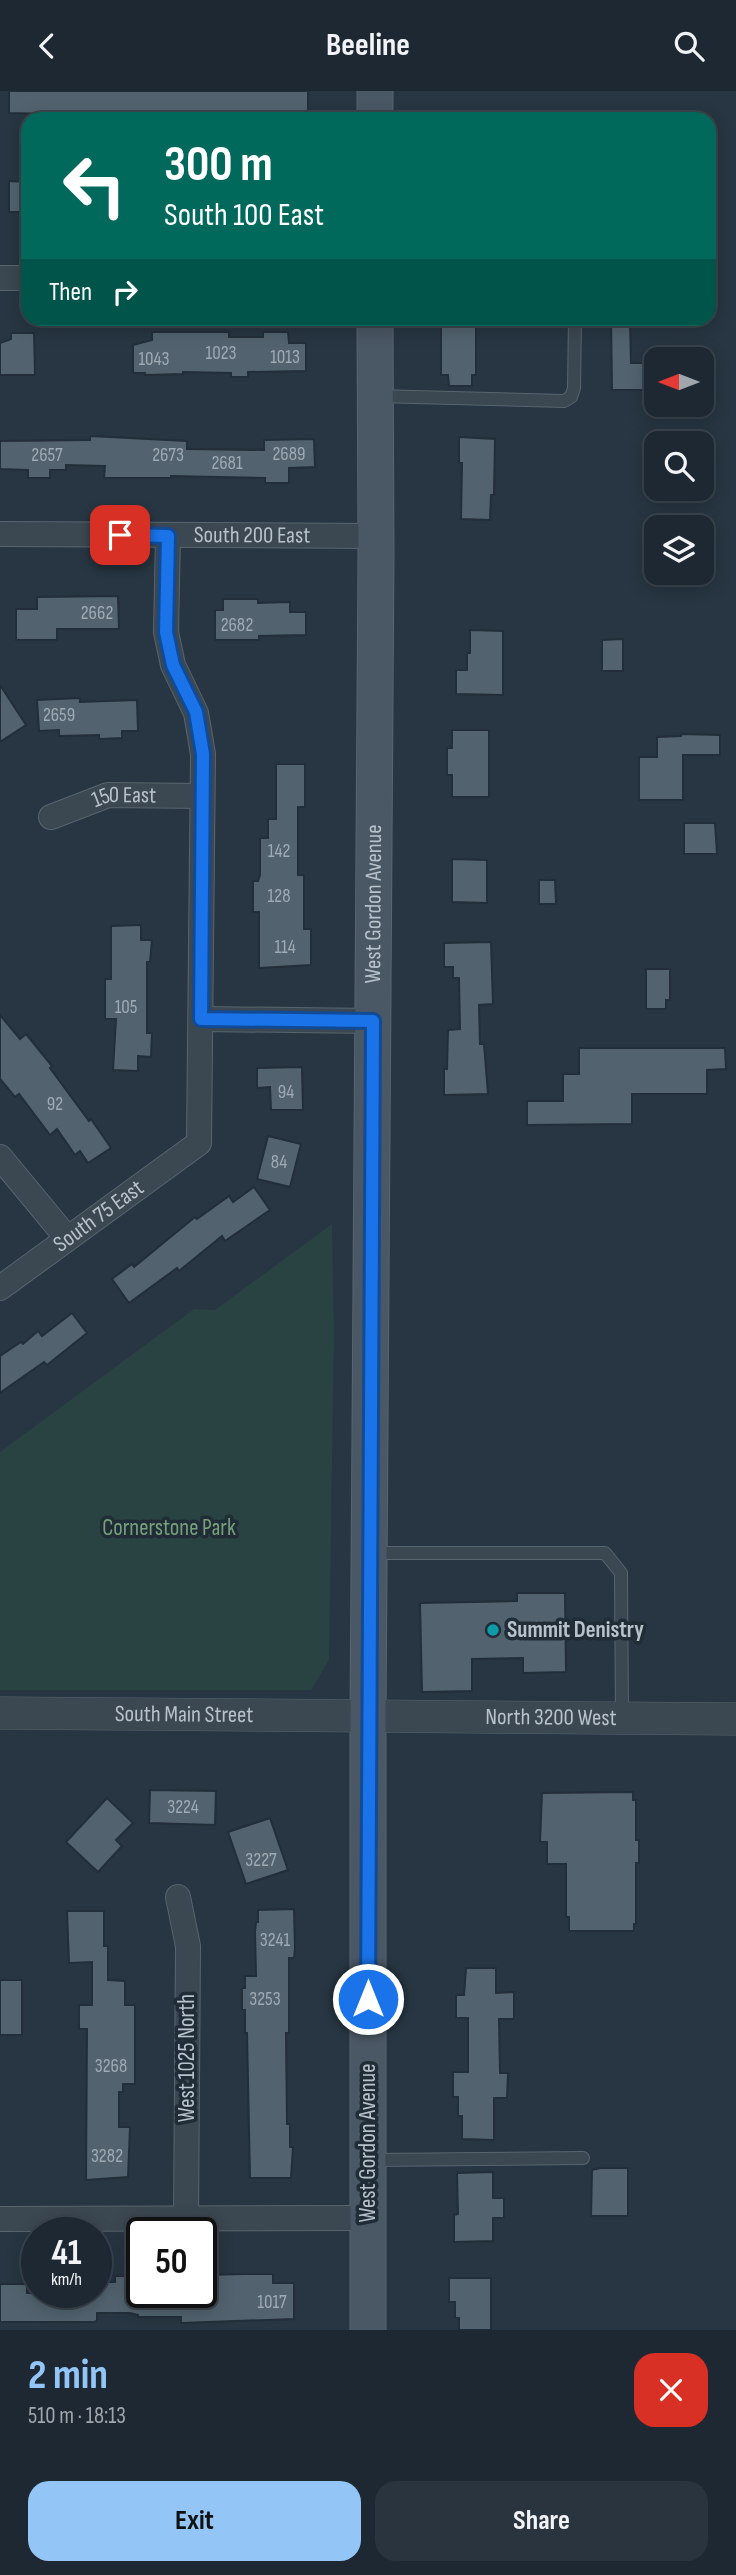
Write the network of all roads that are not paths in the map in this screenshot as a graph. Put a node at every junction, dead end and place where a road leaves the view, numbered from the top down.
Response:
1 (375, 91) edge
2 (375, 112) edge
3 (0, 278) edge
4 (21, 278) edge
5 (375, 326) edge
6 (575, 326) edge
7 (376, 396) junction
8 (0, 534) edge
9 (168, 536) junction
10 (376, 536) junction
11 (201, 796) junction
12 (51, 817) dead end
13 (201, 1019) junction
14 (373, 1021) junction
15 (0, 1157) edge
16 (67, 1238) junction
17 (0, 1288) edge
18 (370, 1553) junction
19 (0, 1713) edge
20 (368, 1717) junction
21 (622, 1718) junction
22 (736, 1719) edge
23 (178, 1897) dead end
24 (583, 2158) dead end
25 (368, 2160) junction
26 (186, 2217) edge
27 (368, 2218) junction
28 (0, 2220) edge
29 (126, 2220) edge
30 (217, 2220) edge
31 (368, 2330) edge

1 - 2 main road
3 - 4 street
5 - 7 main road, West Gordon Avenue
6 - 7 lane
7 - 10 main road, West Gordon Avenue
8 - 9 street, South 200 East
9 - 10 street, South 200 East
9 - 11 street
10 - 14 main road, West Gordon Avenue
11 - 12 street, 150 East
11 - 13 street
13 - 14 street
13 - 16 street, South 75 East
14 - 18 main road, West Gordon Avenue
15 - 16 street
16 - 17 street, South 75 East
18 - 20 main road, West Gordon Avenue
18 - 21 lane
19 - 20 street, South Main Street
20 - 21 street, North 3200 West
20 - 25 main road, West Gordon Avenue
21 - 22 street, North 3200 West
23 - 26 street, West 1025 North
24 - 25 lane
25 - 27 main road, West Gordon Avenue
27 - 30 street
27 - 31 main road, West Gordon Avenue
28 - 29 street

